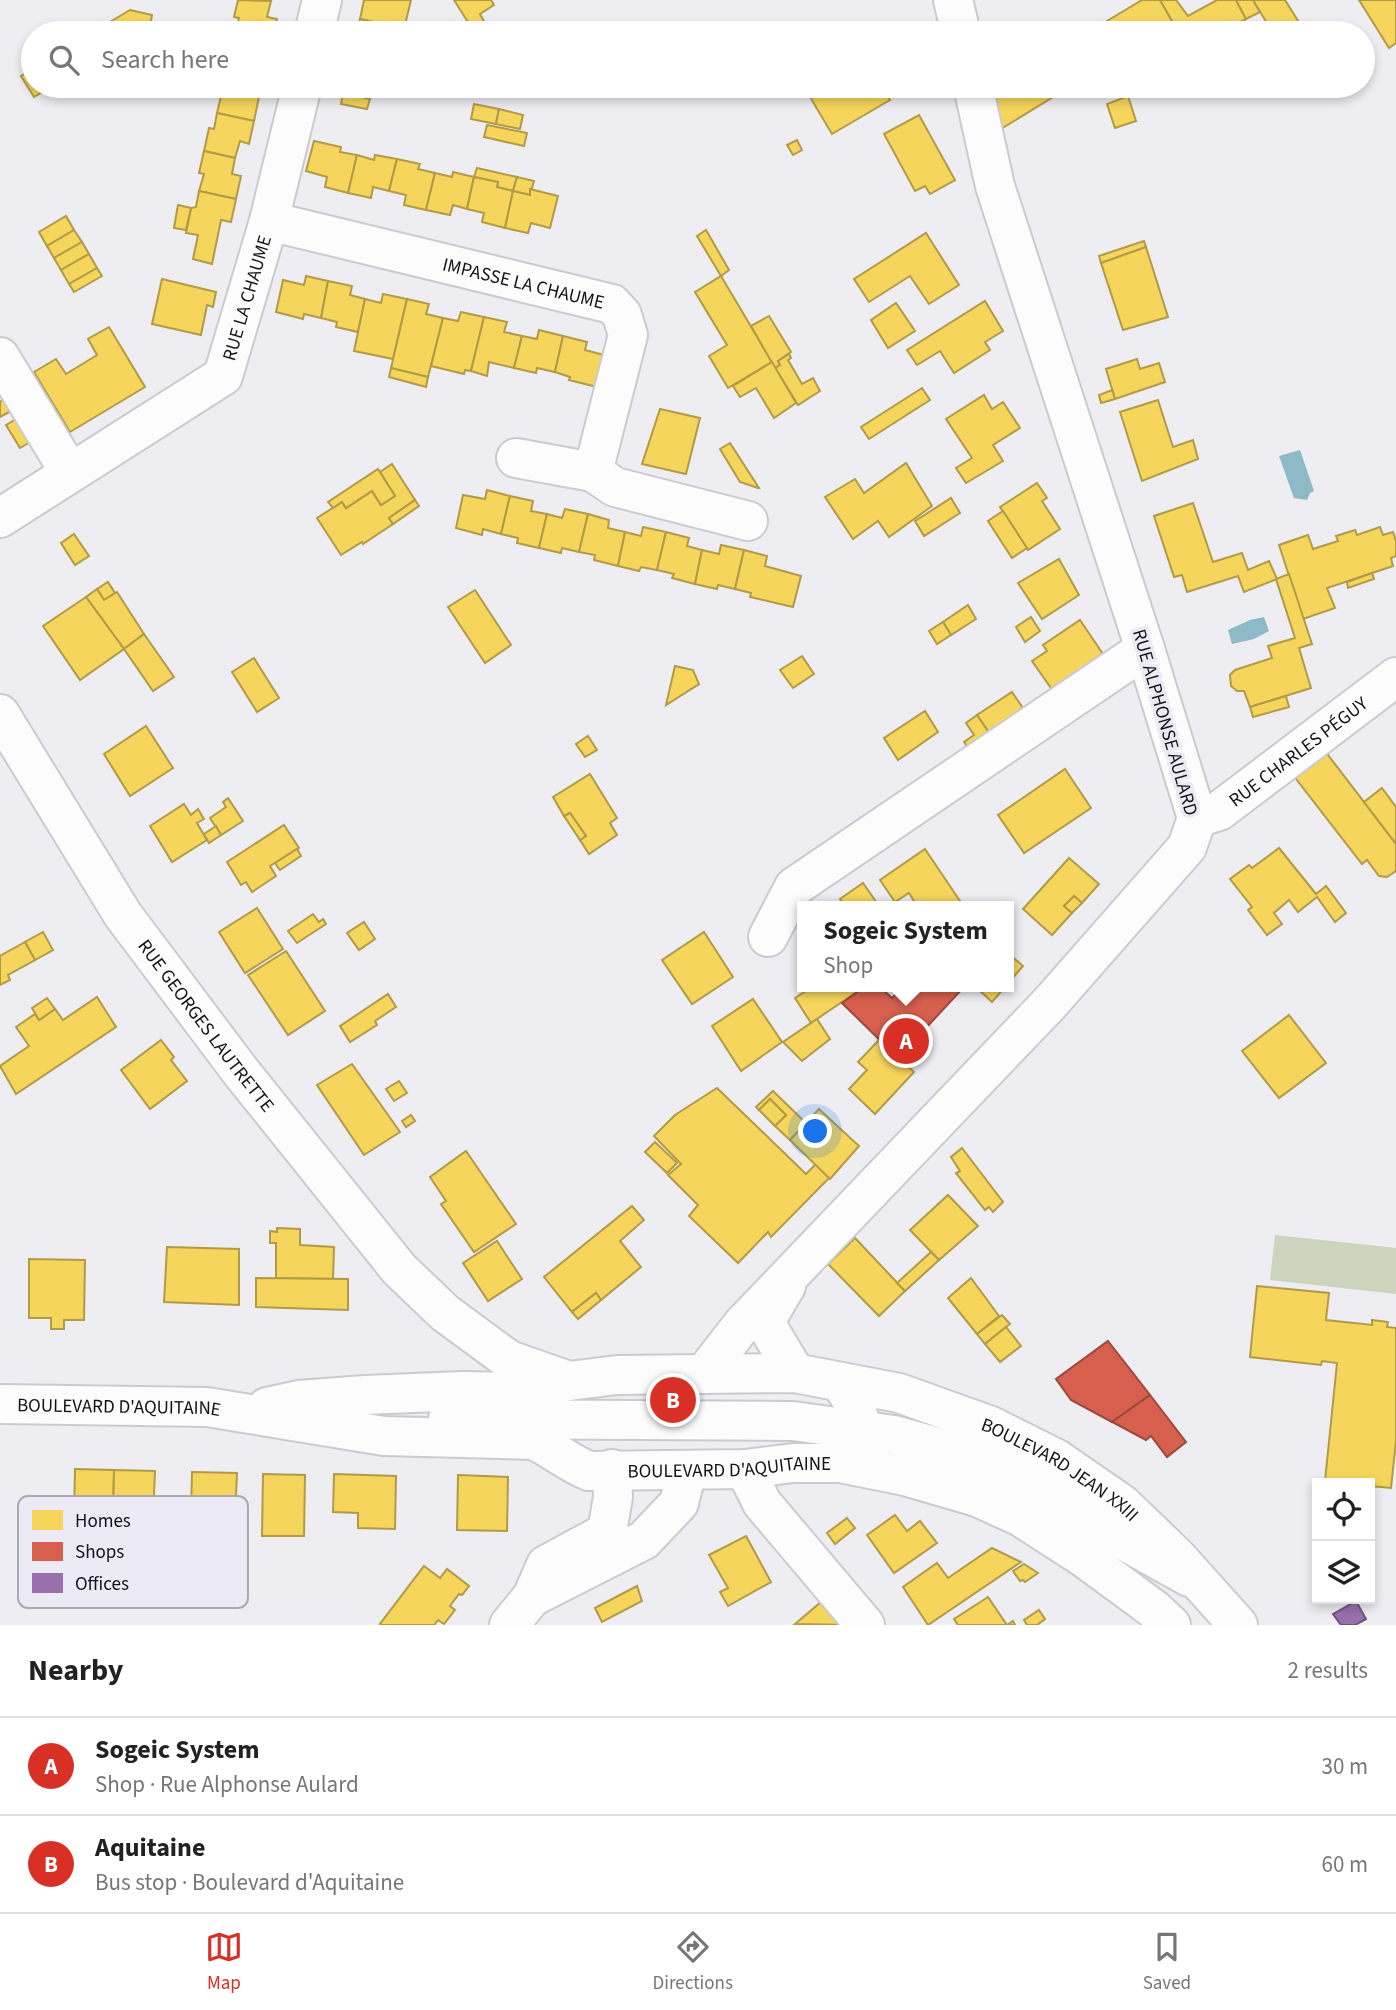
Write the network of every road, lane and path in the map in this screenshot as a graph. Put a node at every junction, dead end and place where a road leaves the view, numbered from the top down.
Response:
1 (323, 0) edge
2 (953, 0) edge
3 (317, 21) edge
4 (958, 21) edge
5 (299, 98) edge
6 (975, 98) edge
7 (269, 222) junction
8 (0, 357) edge
9 (516, 458) dead end
10 (593, 472) junction
11 (70, 473) junction
12 (0, 517) edge
13 (748, 521) dead end
14 (1145, 649) junction
15 (1396, 677) edge
16 (0, 714) edge
17 (1197, 818) junction
18 (768, 937) dead end
19 (796, 1269) junction
20 (445, 1313) junction
21 (795, 1373) junction
22 (704, 1374) junction
23 (839, 1382) junction
24 (462, 1391) junction
25 (0, 1404) edge
26 (552, 1410) junction
27 (239, 1413) junction
28 (860, 1429) junction
29 (840, 1463) junction
30 (612, 1469) junction
31 (745, 1469) junction
32 (687, 1470) junction
33 (1110, 1533) junction
34 (1210, 1592) junction
35 (520, 1611) edge
36 (865, 1625) edge
37 (1171, 1625) edge
38 (1238, 1625) edge

1 - 3 street
2 - 4 street
5 - 7 street, RUE LA CHAUME
6 - 14 street, RUE ALPHONSE AULARD
7 - 10 street, IMPASSE LA CHAUME
7 - 11 street, RUE LA CHAUME
8 - 11 street
9 - 10 street
10 - 13 street
11 - 12 street, RUE LA CHAUME
14 - 17 street, RUE ALPHONSE AULARD
14 - 18 street
15 - 17 street, RUE CHARLES PÉGUY
16 - 20 street, RUE GEORGES LAUTRETTE
17 - 19 street, RUE ALPHONSE AULARD
19 - 21 street, RUE ALPHONSE AULARD
19 - 22 street, RUE ALPHONSE AULARD
20 - 24 street, RUE GEORGES LAUTRETTE
20 - 26 street, RUE GEORGES LAUTRETTE
21 - 22 street, BOULEVARD D'AQUITAINE
21 - 23 street, BOULEVARD D'AQUITAINE
22 - 26 street, BOULEVARD D'AQUITAINE
23 - 28 street
23 - 34 street, BOULEVARD JEAN XXIII
24 - 26 street, BOULEVARD D'AQUITAINE
24 - 27 street, BOULEVARD D'AQUITAINE
25 - 27 street, BOULEVARD D'AQUITAINE
26 - 27 street, BOULEVARD D'AQUITAINE
26 - 28 street
26 - 30 street, BOULEVARD D'AQUITAINE
28 - 29 street, BOULEVARD D'AQUITAINE
28 - 33 street
29 - 31 street, BOULEVARD D'AQUITAINE
29 - 37 street
30 - 32 street, BOULEVARD D'AQUITAINE
30 - 35 street
31 - 32 street, BOULEVARD D'AQUITAINE
31 - 36 street
32 - 35 street
33 - 34 street
33 - 37 street
34 - 38 street, BOULEVARD JEAN XXIII

